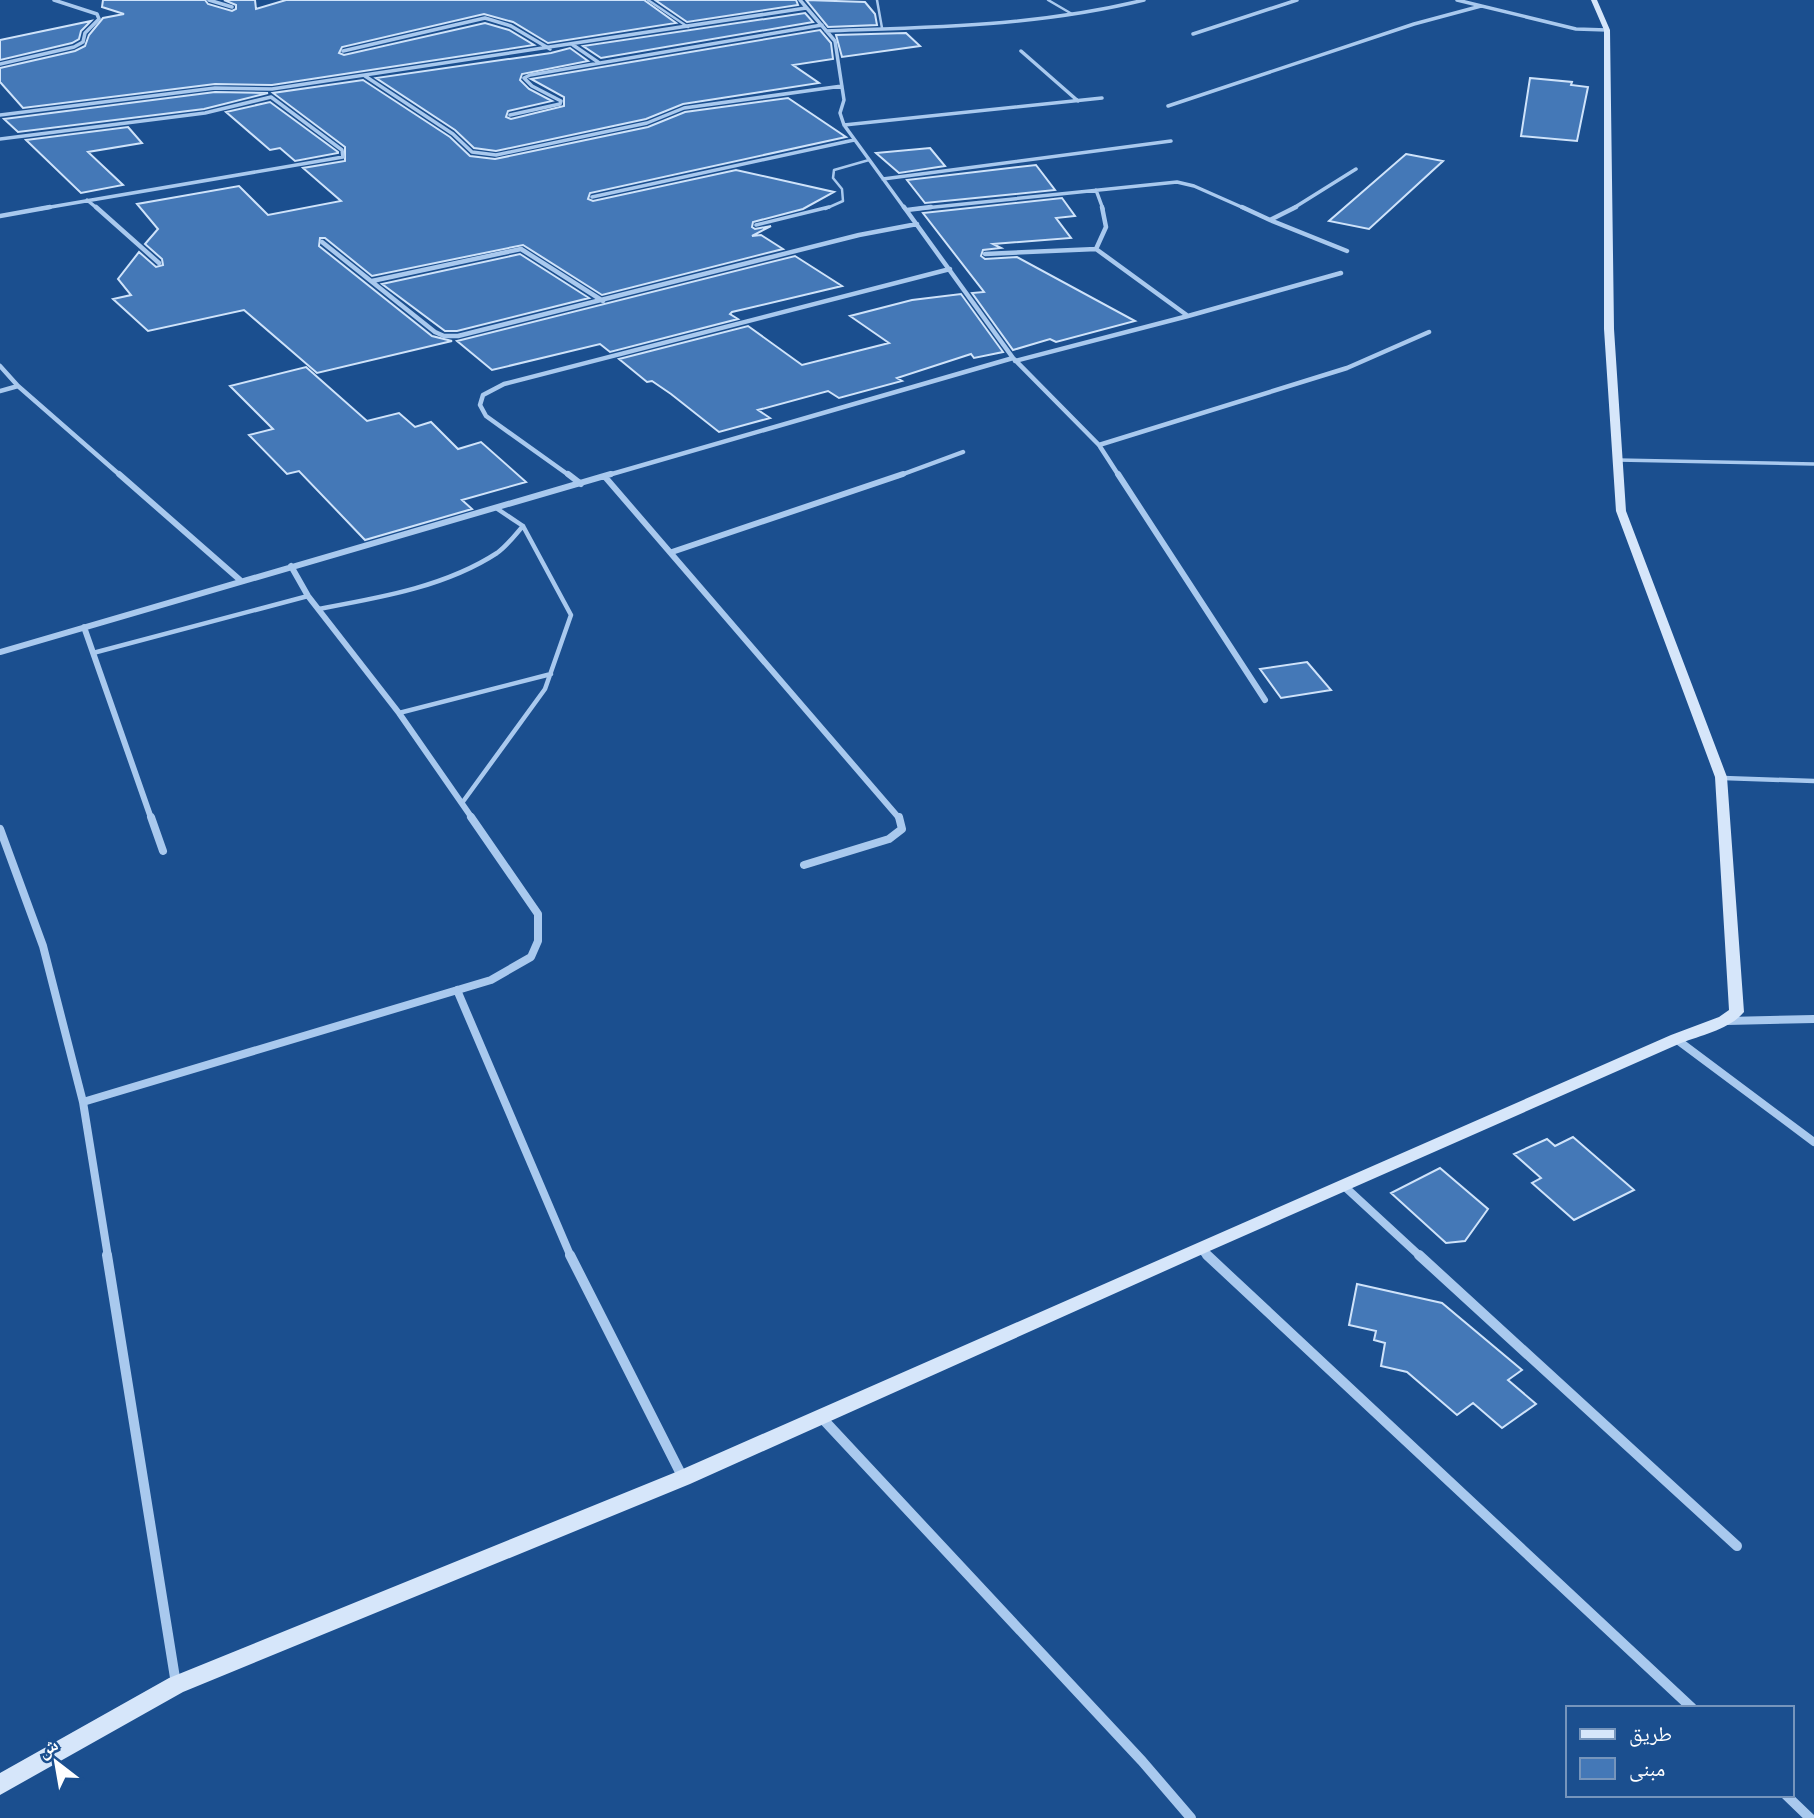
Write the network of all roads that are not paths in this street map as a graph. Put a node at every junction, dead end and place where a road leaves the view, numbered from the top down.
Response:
1 (54, 0) edge
2 (209, 0) edge
3 (648, 0) edge
4 (800, 0) edge
5 (877, 0) edge
6 (1048, 0) edge
7 (1144, 0) edge
8 (1297, 0) edge
9 (1457, 0) edge
10 (1594, 0) edge
11 (1481, 6) junction
12 (233, 7) dead end
13 (806, 8) junction
14 (1072, 14) junction
15 (822, 25) junction
16 (688, 27) junction
17 (882, 28) junction
18 (1607, 30) junction
19 (826, 31) junction
20 (1193, 34) dead end
21 (572, 45) junction
22 (550, 48) junction
23 (343, 51) dead end
24 (1021, 51) dead end
25 (598, 62) junction
26 (0, 64) edge
27 (364, 76) junction
28 (842, 86) junction
29 (272, 89) junction
30 (271, 97) junction
31 (1102, 99) dead end
32 (1078, 101) junction
33 (1168, 106) dead end
34 (0, 115) edge
35 (510, 115) dead end
36 (844, 125) junction
37 (0, 139) edge
38 (854, 141) junction
39 (1171, 141) dead end
40 (869, 160) junction
41 (1356, 169) dead end
42 (883, 179) junction
43 (1096, 190) junction
44 (592, 197) dead end
45 (86, 200) junction
46 (907, 210) junction
47 (0, 216) edge
48 (1270, 219) junction
49 (917, 224) junction
50 (755, 225) dead end
51 (322, 242) dead end
52 (1096, 249) junction
53 (1347, 251) dead end
54 (985, 254) dead end
55 (159, 263) dead end
56 (950, 269) junction
57 (1341, 273) dead end
58 (372, 281) junction
59 (603, 301) junction
60 (1188, 316) junction
61 (1429, 332) dead end
62 (1014, 359) junction
63 (0, 366) edge
64 (18, 386) junction
65 (0, 391) edge
66 (1099, 444) junction
67 (963, 452) dead end
68 (1617, 460) junction
69 (1814, 464) edge
70 (606, 478) junction
71 (581, 484) junction
72 (496, 508) junction
73 (523, 526) junction
74 (672, 552) junction
75 (291, 566) junction
76 (240, 580) junction
77 (308, 596) junction
78 (318, 609) junction
79 (84, 627) junction
80 (0, 652) edge
81 (93, 653) junction
82 (551, 674) junction
83 (1265, 701) dead end
84 (399, 713) junction
85 (1721, 778) junction
86 (1814, 781) edge
87 (462, 803) junction
88 (0, 830) edge
89 (163, 851) dead end
90 (804, 865) dead end
91 (457, 990) junction
92 (1814, 1019) edge
93 (1724, 1021) junction
94 (1676, 1039) junction
95 (83, 1102) junction
96 (1814, 1142) edge
97 (1344, 1186) junction
98 (1199, 1248) junction
99 (821, 1417) junction
100 (683, 1478) junction
101 (1737, 1546) dead end
102 (176, 1685) junction
103 (1690, 1706) edge
104 (0, 1785) edge
105 (1788, 1797) edge
106 (1191, 1818) edge
107 (1810, 1818) edge

1 - 26 street
2 - 12 street
3 - 16 lane
4 - 13 street
5 - 17 lane
6 - 14 lane
7 - 14 street
8 - 20 street
9 - 11 street
10 - 18 street
11 - 18 street
11 - 33 street
13 - 15 street
13 - 16 street
14 - 17 street
15 - 19 street
15 - 25 street
16 - 21 street
17 - 19 street
18 - 68 street
19 - 28 street
21 - 22 street
21 - 25 street
22 - 23 street
22 - 27 street
24 - 32 street
25 - 35 street
27 - 28 street
27 - 29 street
28 - 36 street
29 - 30 street
29 - 34 street
30 - 37 street
30 - 45 street
31 - 32 street
32 - 36 street
36 - 38 street
38 - 40 street
38 - 44 street
39 - 42 street
40 - 42 street
40 - 50 lane
41 - 48 street
42 - 46 street
43 - 46 street
43 - 48 street
43 - 52 street
45 - 47 street
45 - 55 street
46 - 49 street
48 - 53 street
49 - 56 street
49 - 59 street
51 - 58 street
52 - 54 street
52 - 60 street
56 - 62 street
56 - 71 street
57 - 60 street
58 - 59 street
58 - 59 street
60 - 62 street
61 - 66 street
62 - 66 street
62 - 70 street
63 - 64 street
64 - 65 street
64 - 76 street
66 - 83 street
67 - 74 street
68 - 69 lane
68 - 85 street
70 - 71 street
70 - 74 street
71 - 72 street
72 - 73 lane
72 - 75 street
73 - 78 lane
73 - 82 lane
74 - 90 street
75 - 76 street
75 - 77 street
76 - 79 street
77 - 78 street
77 - 81 lane
78 - 84 street
79 - 80 street
79 - 81 street
81 - 89 street
82 - 84 lane
82 - 87 lane
84 - 87 street
85 - 86 lane
85 - 93 street
87 - 91 street
88 - 95 street
91 - 95 street
91 - 100 street
92 - 93 street
93 - 94 street
94 - 96 street
94 - 97 street
95 - 102 street
97 - 98 street
97 - 101 street
98 - 99 street
98 - 103 street
99 - 100 street
99 - 106 street
100 - 102 street
102 - 104 street
105 - 107 street

